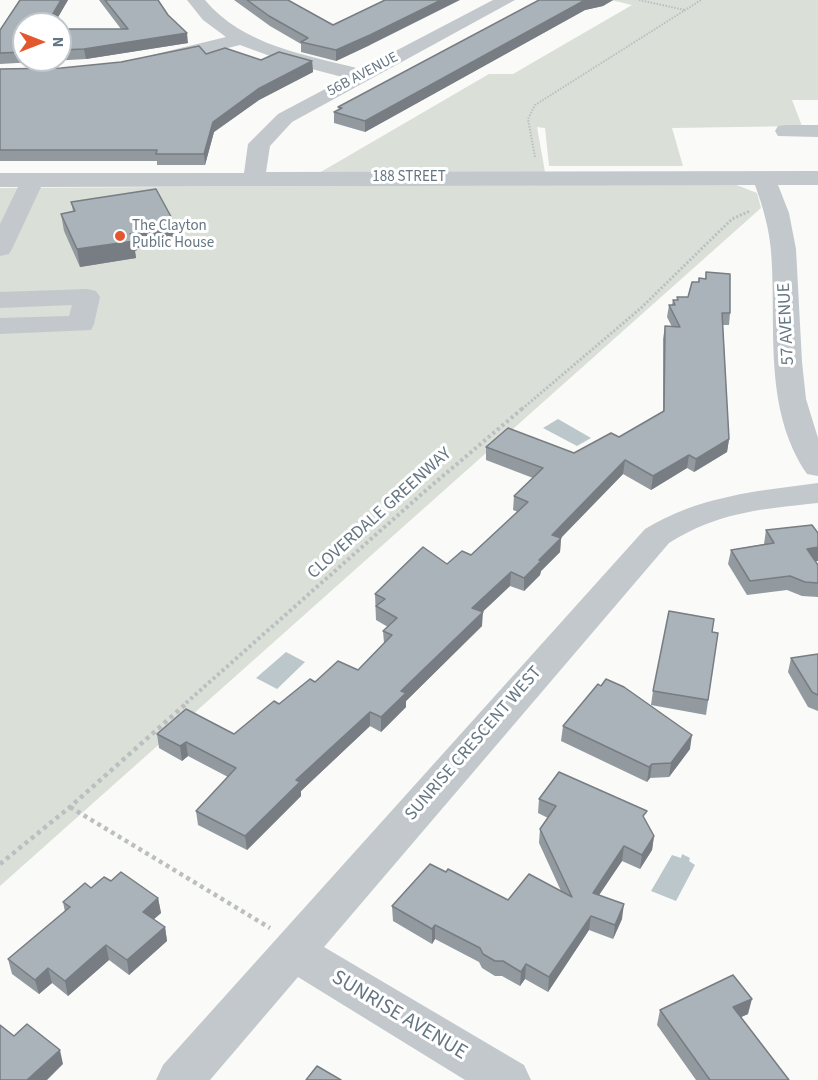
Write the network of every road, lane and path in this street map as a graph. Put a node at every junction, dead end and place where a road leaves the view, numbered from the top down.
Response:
1 (196, 0) edge
2 (506, 0) edge
3 (639, 0) edge
4 (701, 0) edge
5 (685, 10) junction
6 (242, 39) junction
7 (143, 62) edge
8 (363, 76) junction
9 (786, 131) dead end
10 (818, 131) edge
11 (536, 162) dead end
12 (764, 178) junction
13 (818, 178) edge
14 (254, 179) junction
15 (0, 180) edge
16 (33, 180) junction
17 (750, 203) dead end
18 (8, 217) edge
19 (0, 249) edge
20 (0, 300) edge
21 (0, 326) edge
22 (818, 468) edge
23 (818, 493) edge
24 (70, 807) junction
25 (0, 864) edge
26 (283, 940) junction
27 (180, 1080) edge
28 (507, 1080) edge

1 - 6 street
2 - 8 street, 56B AVENUE
3 - 5 path
4 - 5 path
5 - 11 path
6 - 7 street
6 - 8 street
8 - 14 street, 56B AVENUE
9 - 10 street
12 - 13 street, 188 STREET
12 - 14 street, 188 STREET
12 - 22 street, 57 AVENUE
14 - 16 street, 188 STREET
15 - 16 street, 188 STREET
16 - 18 street
17 - 24 path, CLOVERDALE GREENWAY
18 - 19 street
20 - 21 street
23 - 26 street, SUNRISE CRESCENT WEST
24 - 25 path, CLOVERDALE GREENWAY
24 - 26 path
26 - 27 street, SUNRISE CRESCENT WEST
26 - 28 street, SUNRISE AVENUE

